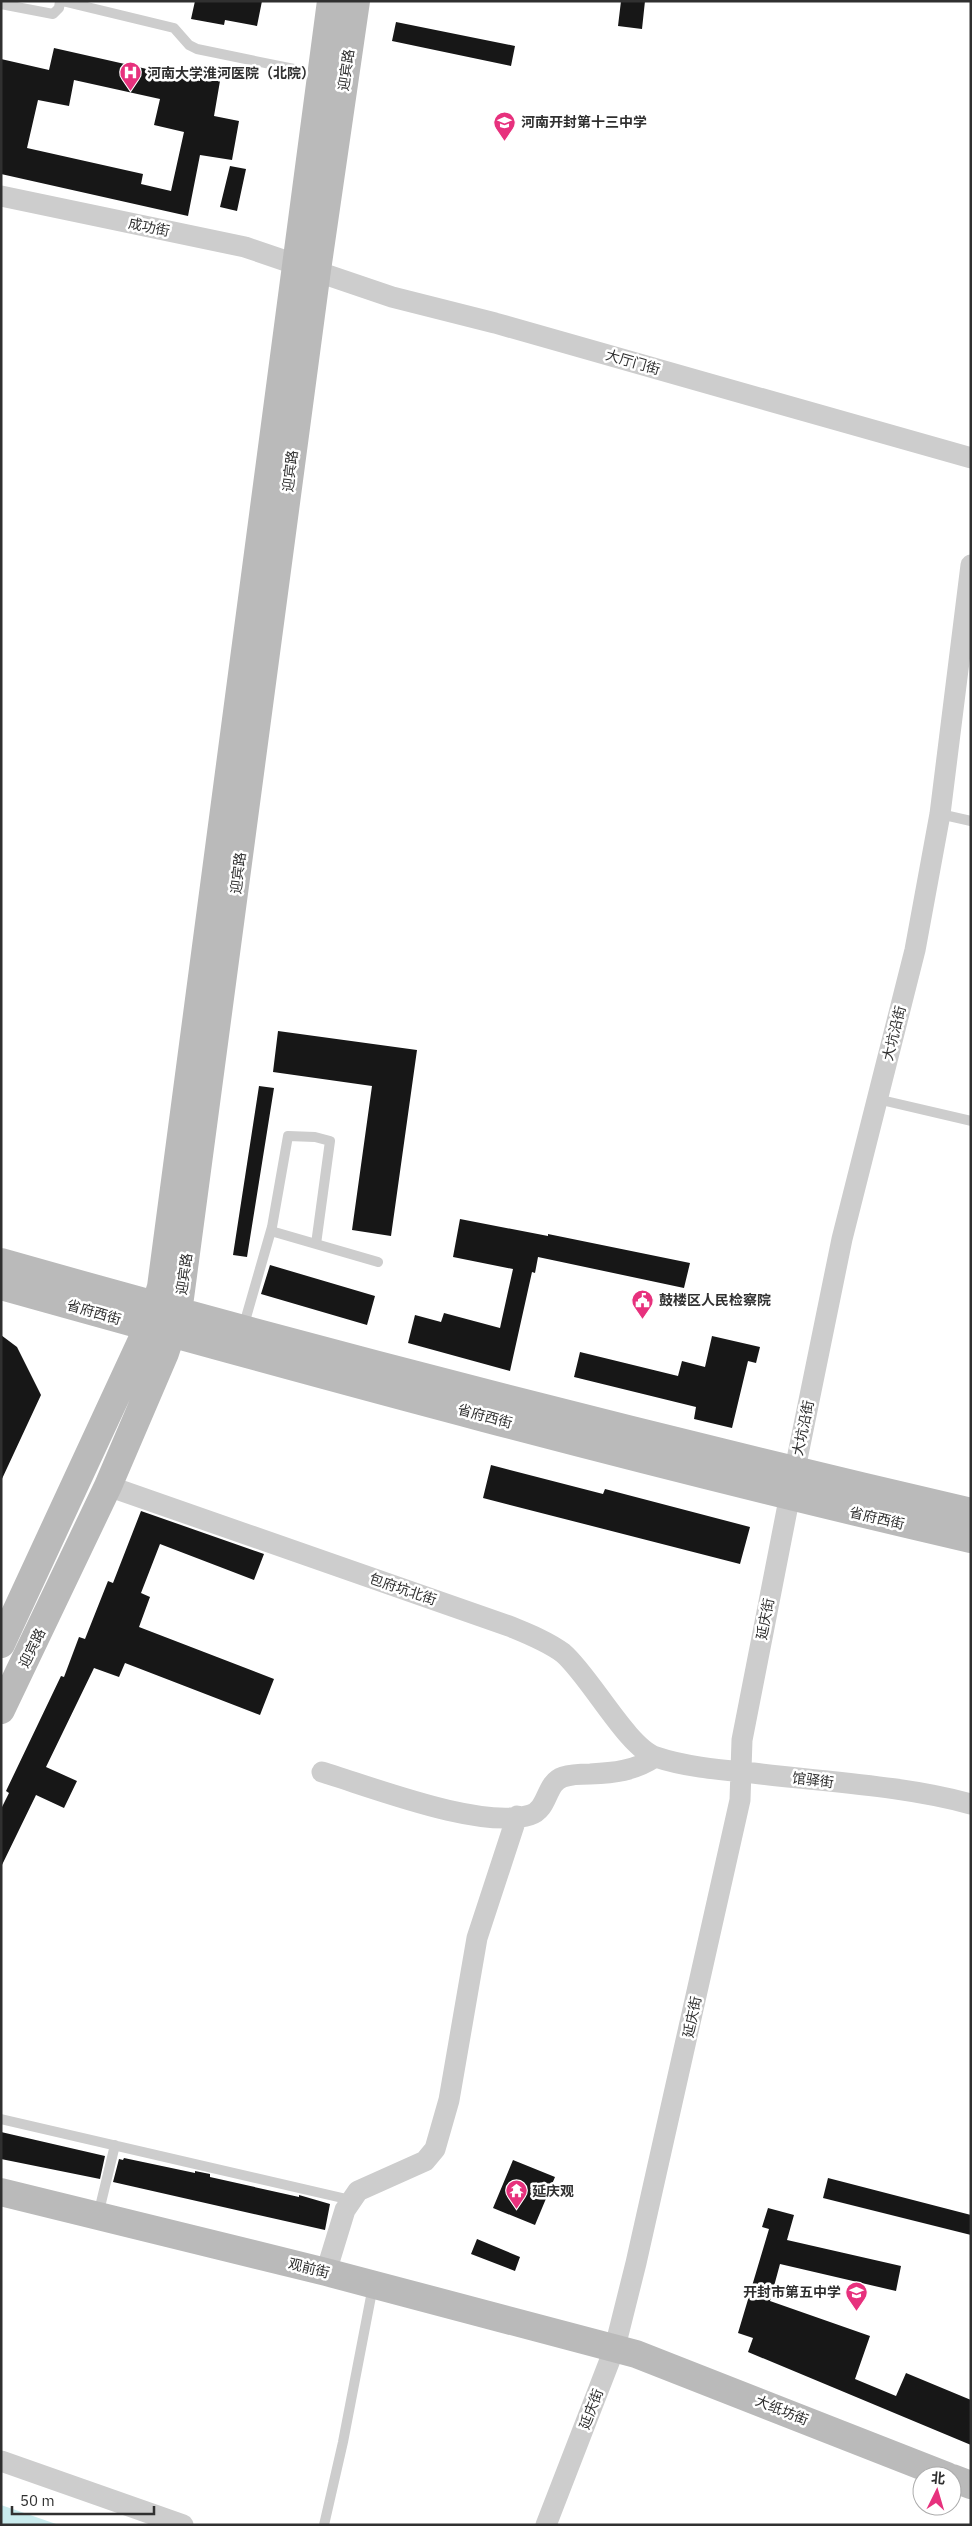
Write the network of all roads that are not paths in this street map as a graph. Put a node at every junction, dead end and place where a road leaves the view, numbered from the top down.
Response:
1 (61, 1) edge
2 (331, 1) edge
3 (356, 1) edge
4 (1, 4) edge
5 (294, 70) dead end
6 (1, 196) edge
7 (306, 267) junction
8 (971, 458) edge
9 (971, 565) edge
10 (940, 814) junction
11 (971, 821) edge
12 (877, 1099) junction
13 (971, 1121) edge
14 (271, 1231) junction
15 (316, 1244) junction
16 (1, 1262) edge
17 (378, 1262) dead end
18 (1, 1286) edge
19 (164, 1320) junction
20 (242, 1328) junction
21 (794, 1471) junction
22 (108, 1486) junction
23 (789, 1497) junction
24 (971, 1512) edge
25 (971, 1539) edge
26 (1, 1644) edge
27 (1, 1710) edge
28 (655, 1757) junction
29 (322, 1772) dead end
30 (741, 1772) junction
31 (971, 1804) edge
32 (517, 1816) junction
33 (1, 2119) edge
34 (115, 2145) junction
35 (1, 2192) edge
36 (351, 2200) junction
37 (98, 2216) junction
38 (326, 2272) junction
39 (374, 2285) junction
40 (615, 2348) junction
41 (1, 2461) edge
42 (922, 2466) edge
43 (183, 2525) edge
44 (324, 2525) edge
45 (546, 2525) edge

1 - 4 lane
1 - 5 lane
2 - 7 street, 迎宾路
3 - 7 street, 迎宾路
6 - 7 street, 成功街
7 - 8 street, 大厅门街
7 - 19 street, 迎宾路
9 - 10 street, 大坑沿街
10 - 11 lane
10 - 12 street, 大坑沿街
12 - 13 lane
12 - 21 street, 大坑沿街
14 - 15 lane
14 - 15 lane
14 - 20 lane
15 - 17 lane
16 - 19 street, 省府西街
18 - 19 street, 省府西街
19 - 20 street, 省府西街
19 - 22 street, 迎宾路
19 - 23 street, 省府西街
19 - 26 street, 迎宾路
20 - 21 street, 省府西街
21 - 23 street, 大坑沿街
21 - 24 street, 省府西街
22 - 27 street, 迎宾路
22 - 28 street, 包府坑北街
23 - 25 street, 省府西街
23 - 30 street, 延庆街
28 - 30 street, 馆驿街
28 - 32 street
29 - 32 street
30 - 31 street, 馆驿街
30 - 40 street, 延庆街
32 - 36 street
33 - 34 lane
34 - 36 lane
34 - 37 lane
35 - 37 street, 观前街
36 - 38 street
37 - 38 street, 观前街
38 - 39 street, 观前街
39 - 40 street, 观前街
39 - 44 lane
40 - 42 street, 大纸坊街
40 - 45 street, 延庆街
41 - 43 street

